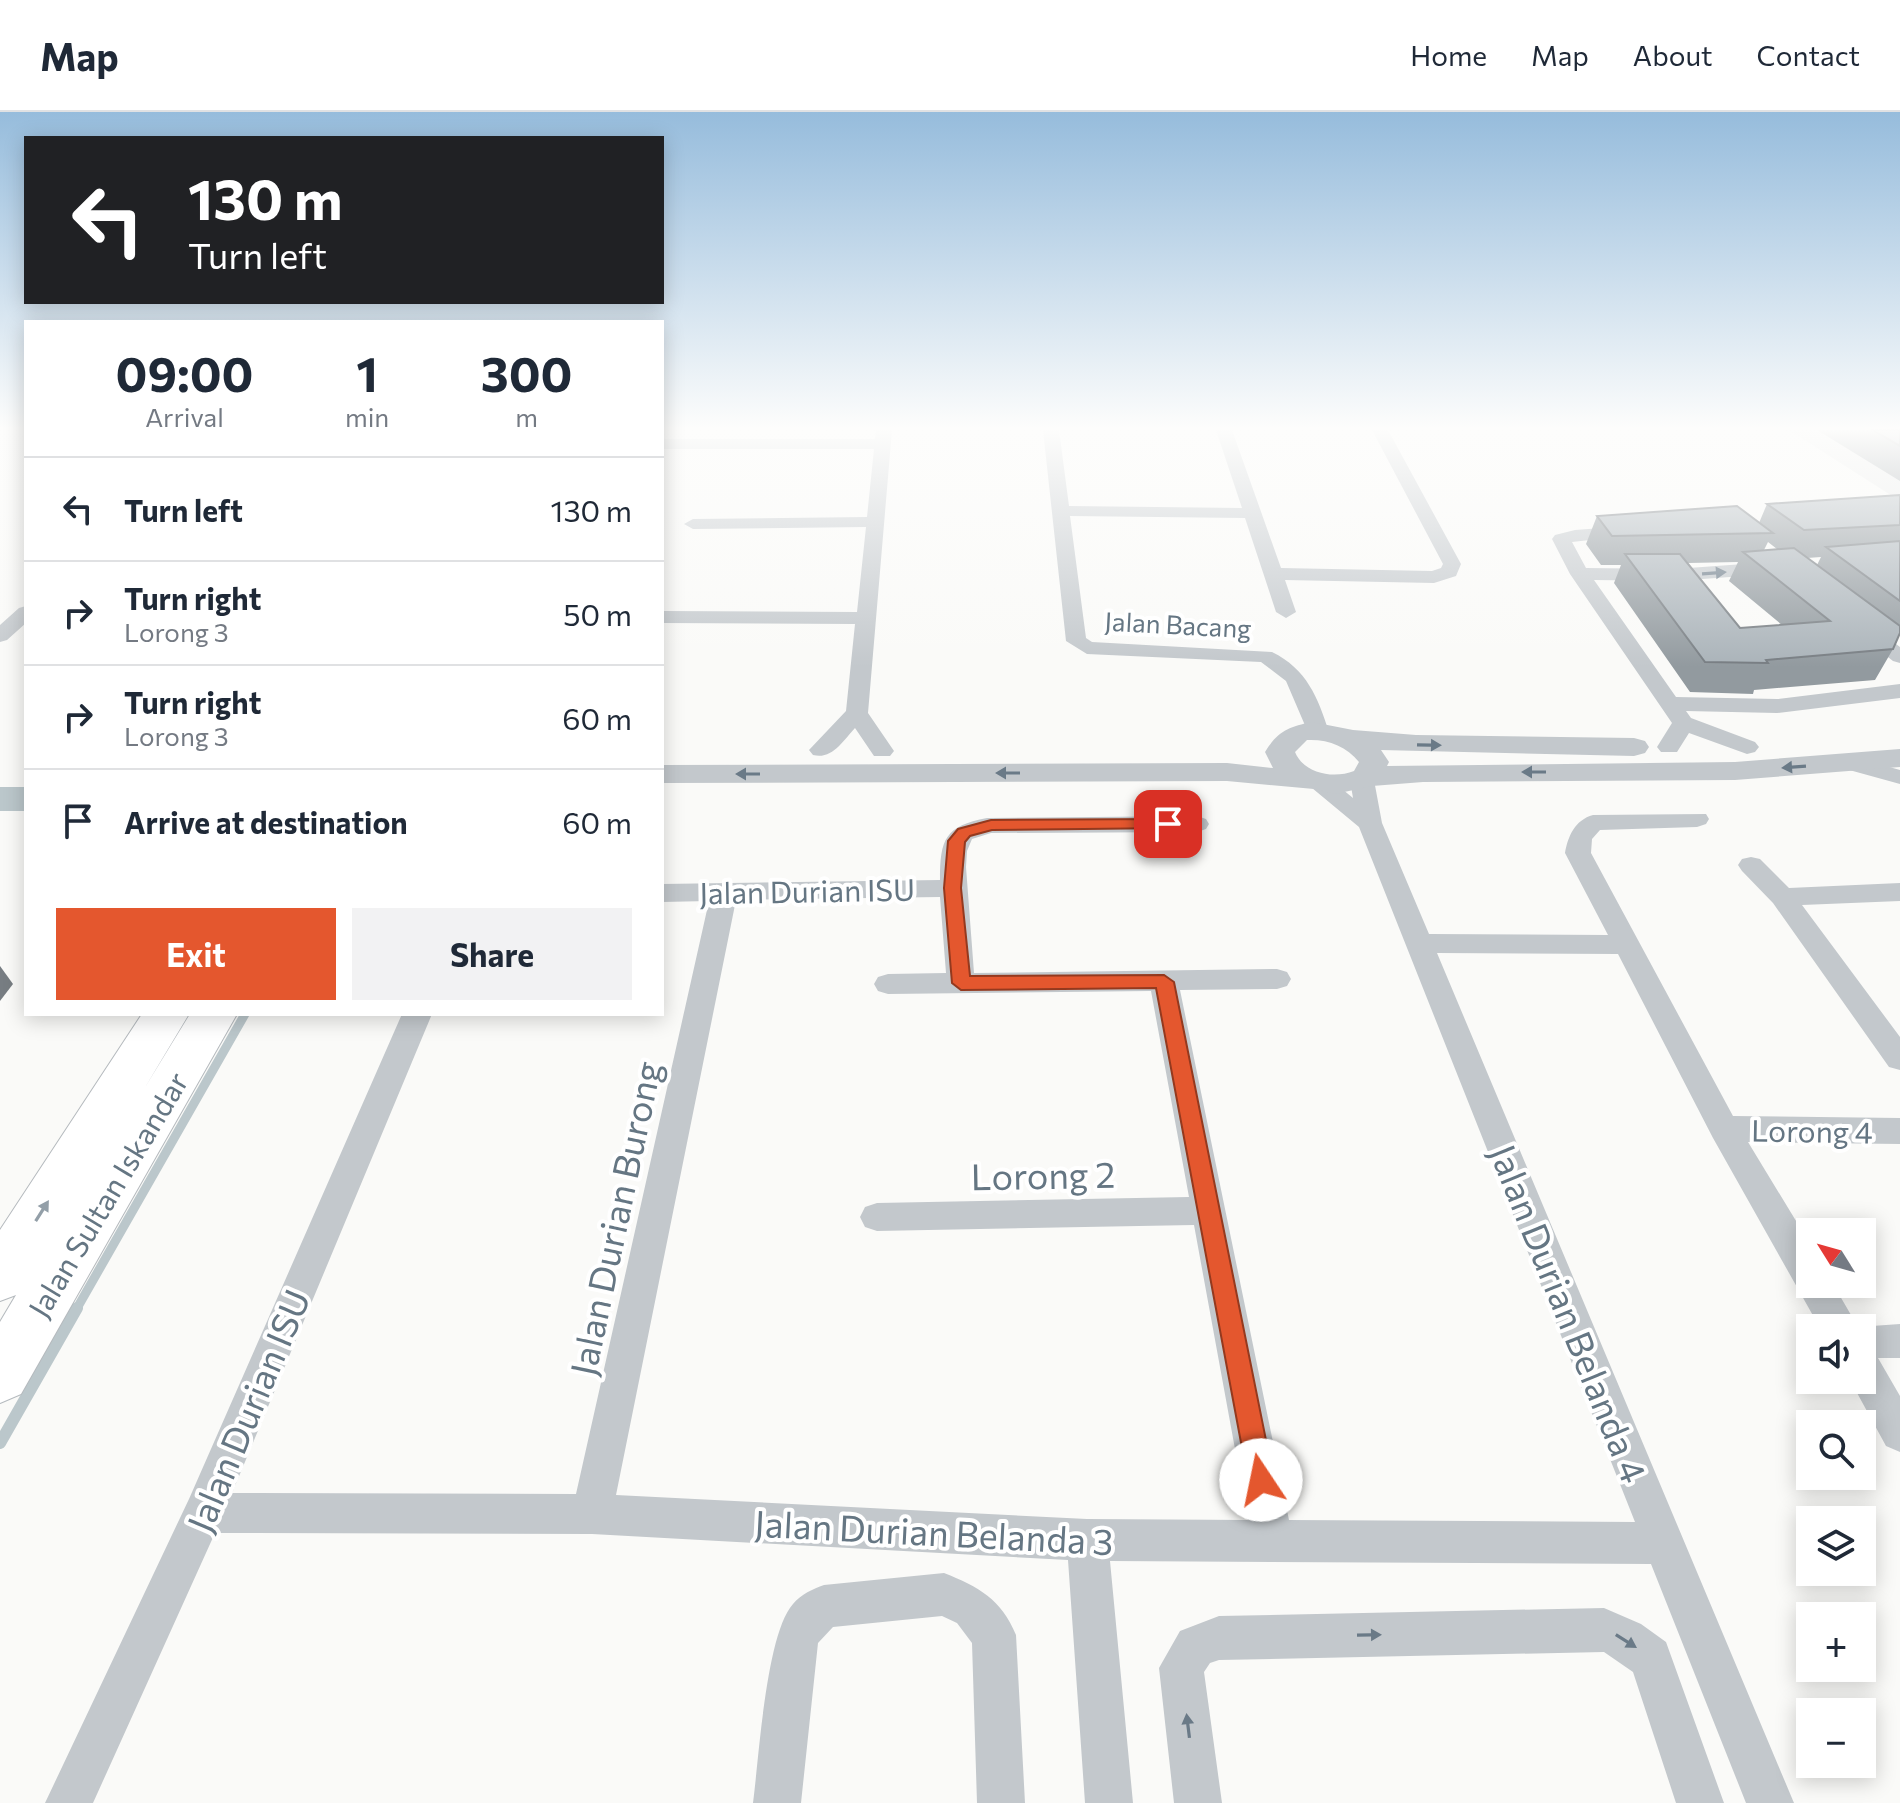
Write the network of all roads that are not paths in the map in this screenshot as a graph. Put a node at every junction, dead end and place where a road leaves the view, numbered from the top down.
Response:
1 (876, 509) edge
2 (1251, 509) edge
3 (1422, 509) edge
4 (1061, 511) joint
5 (1252, 513) junction
6 (875, 522) junction
7 (693, 524) dead end
8 (1652, 530) edge
9 (1760, 548) edge
10 (1274, 574) junction
11 (1580, 574) junction
12 (1286, 612) dead end
13 (1842, 612) edge
14 (24, 614) edge
15 (665, 617) edge
16 (866, 618) junction
17 (0, 639) edge
18 (24, 642) edge
19 (1900, 657) edge
20 (1900, 691) edge
21 (857, 713) junction
22 (1674, 725) junction
23 (1303, 735) junction
24 (1900, 736) edge
25 (1352, 739) junction
26 (821, 750) junction
27 (882, 751) junction
28 (664, 752) edge
29 (1900, 758) edge
30 (1850, 763) junction
31 (664, 774) edge
32 (1900, 777) edge
33 (1365, 778) junction
34 (1314, 782) junction
35 (1697, 819) dead end
36 (1370, 823) junction
37 (1197, 824) dead end
38 (1751, 865) dead end
39 (953, 888) junction
40 (724, 892) junction
41 (1900, 892) edge
42 (664, 893) edge
43 (1782, 897) junction
44 (1419, 943) junction
45 (1626, 945) junction
46 (1277, 979) dead end
47 (1164, 982) junction
48 (961, 983) junction
49 (888, 984) dead end
50 (165, 1016) edge
51 (213, 1016) edge
52 (416, 1016) edge
53 (1900, 1059) edge
54 (1724, 1129) junction
55 (1900, 1131) edge
56 (1210, 1211) junction
57 (877, 1217) dead end
58 (1796, 1252) edge
59 (0, 1277) edge
60 (1900, 1341) edge
61 (1876, 1342) edge
62 (0, 1375) edge
63 (1876, 1391) edge
64 (1900, 1433) edge
65 (203, 1513) junction
66 (592, 1514) junction
67 (1087, 1540) junction
68 (1272, 1540) junction
69 (1664, 1543) junction
70 (69, 1803) edge
71 (777, 1803) edge
72 (1001, 1803) edge
73 (1109, 1803) edge
74 (1198, 1803) edge
75 (1700, 1803) edge
76 (1770, 1803) edge

1 - 6 street
2 - 5 street
3 - 10 street
4 - 5 street
4 - 23 street, Jalan Bacang
5 - 10 street
6 - 7 street
6 - 16 street
8 - 11 street
11 -> 9 street
10 - 12 street
11 - 22 street
13 - 19 street
14 - 17 street
15 - 16 street
16 - 21 street
17 - 18 street
20 - 22 street
21 - 26 street
21 - 27 street
22 - 24 street
25 -> 22 street
23 - 25 street
23 - 27 street
23 - 34 street
25 - 33 street
26 - 27 street
26 - 28 street
29 - 30 street
30 - 32 street
30 -> 33 street
34 -> 31 street
33 - 34 street
33 - 36 street, Jalan Durian Belanda 4
34 - 36 street
35 - 45 street
36 - 44 street, Jalan Durian Belanda 4
37 - 39 street
38 - 43 street
39 - 40 street, Jalan Durian ISU
39 - 48 street
40 - 42 street, Jalan Durian ISU
40 - 66 street, Jalan Durian Burong
41 - 43 street
43 - 53 street
44 - 45 street
44 - 69 street, Jalan Durian Belanda 4
45 - 54 street
46 - 47 street
47 - 48 street
47 - 56 street
48 - 49 street
59 -> 50 main road
51 - 62 main road, Jalan Sultan Iskandar
52 - 65 street, Jalan Durian ISU
54 - 55 street, Lorong 4
54 - 58 street
56 - 57 street, Lorong 2
56 - 68 street
60 - 61 street
63 - 64 street
65 - 66 street, Jalan Durian Belanda 3
65 - 70 street, Jalan Durian ISU
66 - 67 street, Jalan Durian Belanda 3
67 - 68 street, Jalan Durian Belanda 3
67 - 73 street
68 - 69 street, Jalan Durian Belanda 3
69 - 76 street, Jalan Durian Belanda 4
71 - 72 street
74 -> 75 street

